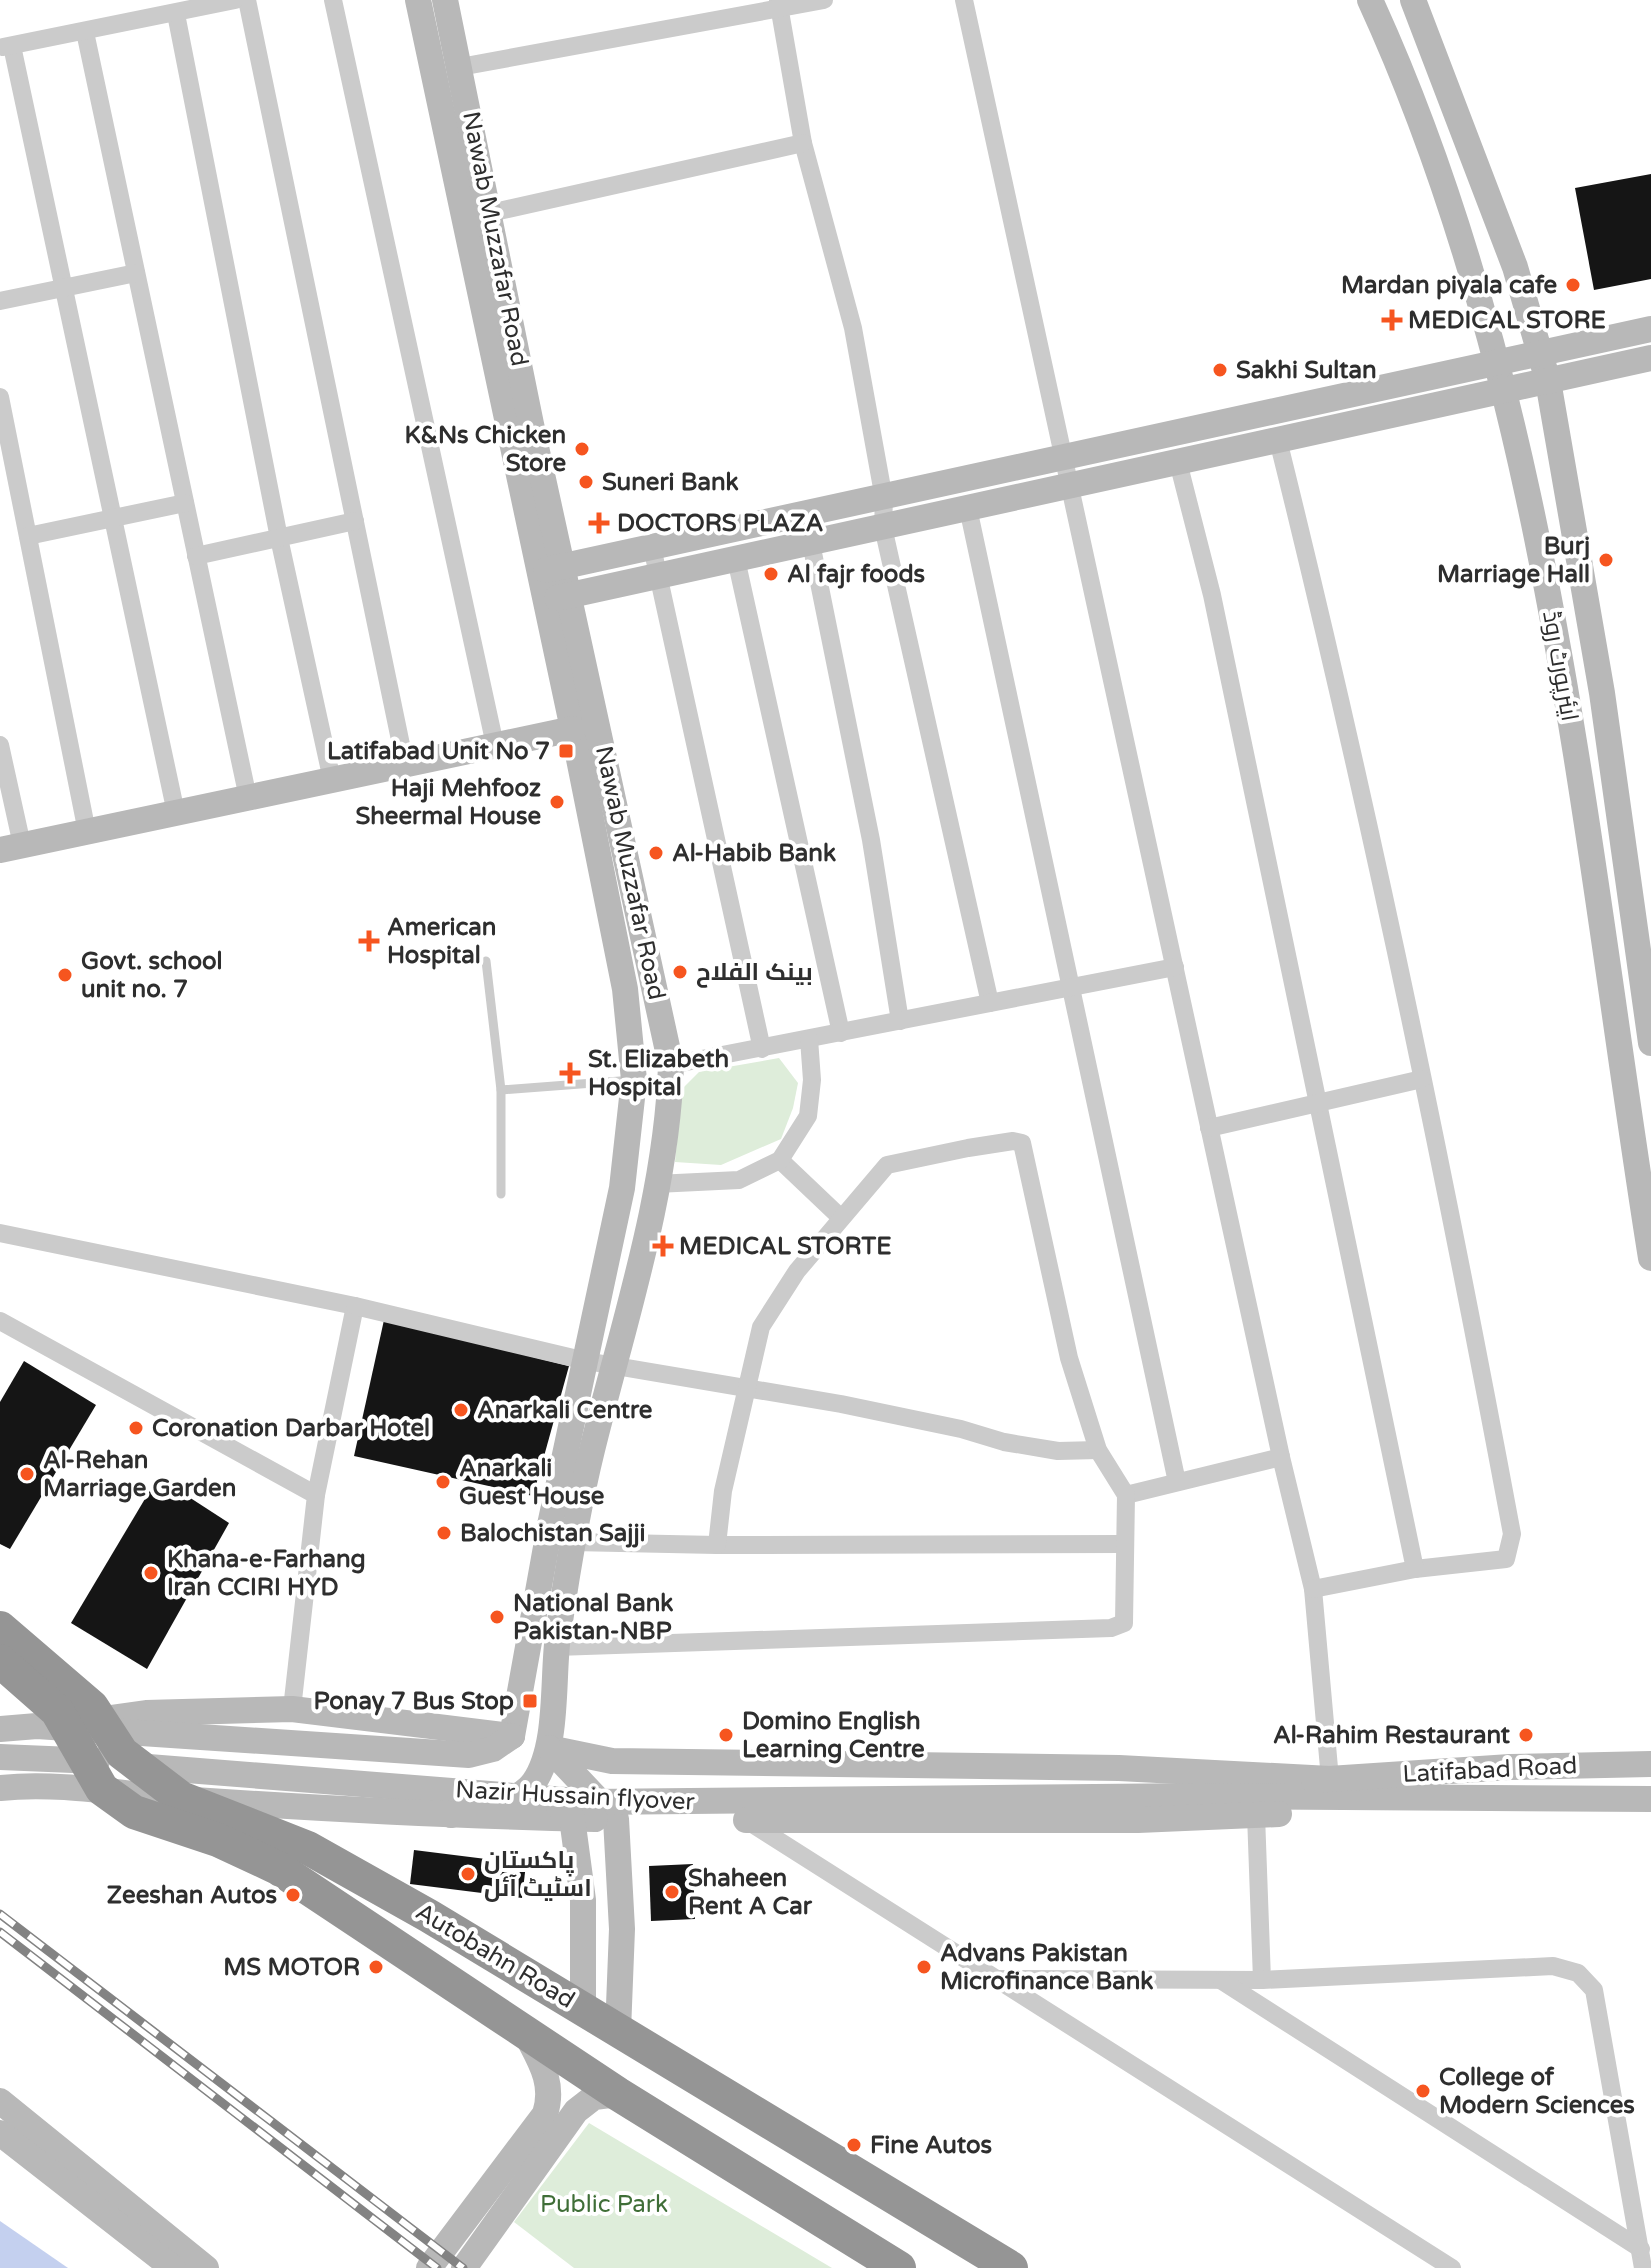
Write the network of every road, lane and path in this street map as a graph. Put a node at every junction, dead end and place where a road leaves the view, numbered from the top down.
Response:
1 (235, 0) edge
2 (247, 0) edge
3 (333, 0) edge
4 (418, 0) edge
5 (445, 0) edge
6 (824, 0) edge
7 (964, 0) edge
8 (1370, 0) edge
9 (1413, 0) edge
10 (779, 4) edge
11 (176, 14) junction
12 (85, 32) junction
13 (6, 47) edge
14 (460, 67) junction
15 (803, 143) junction
16 (490, 213) junction
17 (136, 273) junction
18 (64, 287) junction
19 (0, 301) edge
20 (1651, 329) edge
21 (1538, 353) junction
22 (1651, 358) edge
23 (1494, 363) junction
24 (1548, 381) junction
25 (1501, 391) junction
26 (0, 397) edge
27 (1278, 440) junction
28 (1064, 457) junction
29 (1178, 462) junction
30 (1071, 485) junction
31 (884, 499) junction
32 (185, 503) junction
33 (968, 508) junction
34 (113, 518) junction
35 (355, 521) junction
36 (883, 527) junction
37 (28, 536) junction
38 (279, 538) junction
39 (811, 543) junction
40 (652, 547) junction
41 (196, 556) junction
42 (736, 559) junction
43 (551, 569) junction
44 (659, 576) junction
45 (571, 595) junction
46 (545, 601) junction
47 (573, 729) junction
48 (0, 745) edge
49 (495, 745) junction
50 (405, 764) junction
51 (332, 780) junction
52 (248, 798) junction
53 (176, 813) junction
54 (87, 832) junction
55 (11, 848) edge
56 (486, 961) dead end
57 (1175, 967) junction
58 (1073, 986) junction
59 (990, 1003) junction
60 (900, 1021) junction
61 (841, 1033) junction
62 (809, 1039) junction
63 (1651, 1043) edge
64 (762, 1049) junction
65 (671, 1065) junction
66 (1422, 1079) junction
67 (634, 1080) junction
68 (501, 1090) junction
69 (1319, 1104) junction
70 (1209, 1128) junction
71 (780, 1160) junction
72 (656, 1184) junction
73 (501, 1194) dead end
74 (840, 1217) junction
75 (0, 1233) edge
76 (1651, 1258) edge
77 (355, 1306) junction
78 (0, 1321) edge
79 (586, 1361) junction
80 (616, 1367) junction
81 (748, 1387) junction
82 (1098, 1450) junction
83 (1281, 1457) junction
84 (1177, 1482) junction
85 (316, 1495) junction
86 (1126, 1495) junction
87 (572, 1542) junction
88 (1125, 1544) junction
89 (717, 1545) junction
90 (1415, 1569) junction
91 (1313, 1589) junction
92 (0, 1628) edge
93 (556, 1647) junction
94 (0, 1661) edge
95 (292, 1709) junction
96 (100, 1719) junction
97 (65, 1724) junction
98 (0, 1729) edge
99 (512, 1736) junction
100 (549, 1748) junction
101 (0, 1757) edge
102 (1650, 1763) edge
103 (1330, 1779) junction
104 (533, 1783) junction
105 (0, 1788) edge
106 (1199, 1796) junction
107 (1651, 1799) edge
108 (1545, 1800) junction
109 (451, 1815) junction
110 (1256, 1815) junction
111 (572, 1818) junction
112 (616, 1819) junction
113 (746, 1820) junction
114 (992, 1979) junction
115 (1262, 1980) junction
116 (1222, 1981) junction
117 (583, 2008) junction
118 (618, 2031) junction
119 (526, 2034) junction
120 (618, 2094) junction
121 (0, 2101) edge
122 (0, 2133) edge
123 (1641, 2249) junction
124 (173, 2268) edge
125 (206, 2268) edge
126 (429, 2268) edge
127 (464, 2268) edge
128 (899, 2268) edge
129 (1011, 2268) edge
130 (1452, 2268) edge
131 (1643, 2268) edge

1 - 11 street
2 - 35 street
3 - 49 street
4 - 43 street, Nawab Muzzafar Road
5 - 14 street, Nawab Muzzafar Road
6 - 10 street
7 - 28 street
8 - 23 street, ایئرپورٹ روڈ
9 - 21 street, ایئرپورٹ روڈ
10 - 14 street
10 - 15 street
11 - 12 street
11 - 38 street
12 - 13 street
12 - 17 street
13 - 18 street
14 - 16 street, Nawab Muzzafar Road
15 - 16 street
15 - 31 street
16 - 43 street, Nawab Muzzafar Road
17 - 18 street
17 - 32 street
18 - 19 street
18 - 34 street
20 - 21 street
21 - 23 street
21 - 24 street, ایئرپورٹ روڈ
22 - 24 street
23 - 25 street, ایئرپورٹ روڈ
23 - 28 street
24 - 25 street
24 - 63 street, ایئرپورٹ روڈ
25 - 27 street
25 - 76 street, ایئرپورٹ روڈ
26 - 37 street
27 - 29 street
27 - 66 street
28 - 30 street
28 - 31 street
29 - 30 street
29 - 69 street
30 - 33 street
30 - 57 street
31 - 36 street
31 - 40 street
32 - 34 street
32 - 41 street
33 - 36 street
33 - 58 street
34 - 37 street
34 - 53 street
35 - 38 street
35 - 50 street
36 - 39 street
36 - 59 street
37 - 54 street
38 - 41 street
38 - 51 street
39 - 42 street
39 - 60 street
40 - 43 street
40 - 44 street
41 - 52 street
42 - 44 street
42 - 61 street
43 - 45 street, Nawab Muzzafar Road
43 - 46 street, Nawab Muzzafar Road
44 - 45 street
44 - 64 street
45 - 46 street
45 - 65 street, Nawab Muzzafar Road
46 - 47 street, Nawab Muzzafar Road
47 - 49 street
47 - 67 street, Nawab Muzzafar Road
48 - 55 street
49 - 50 street
50 - 51 street
51 - 52 street
52 - 53 street
53 - 54 street
54 - 55 street
56 - 68 lane
57 - 58 street
57 - 70 street
58 - 59 street
58 - 84 street
59 - 60 street
60 - 61 street
61 - 62 street
62 - 64 street
62 - 71 street
64 - 65 street
65 - 72 street, Nawab Muzzafar Road
66 - 69 street
66 - 90 street
67 - 68 lane
67 - 79 street, Nawab Muzzafar Road
68 - 73 lane
69 - 70 street
69 - 90 street
70 - 83 street
71 - 72 street
71 - 74 street
72 - 80 street, Nawab Muzzafar Road
74 - 81 street
74 - 82 street
75 - 77 street
77 - 79 street
77 - 85 street
78 - 85 street
79 - 80 street
79 - 99 street, Nawab Muzzafar Road
80 - 81 street
80 - 87 street, Nawab Muzzafar Road
81 - 82 street
81 - 89 street
82 - 86 street
83 - 84 street
83 - 91 street
84 - 86 street
85 - 95 street
86 - 88 street
87 - 89 street
87 - 93 street, Nawab Muzzafar Road
88 - 89 street
88 - 93 street
90 - 91 street
91 - 103 street
92 - 96 highway, Autobahn Road
93 - 100 street, Nawab Muzzafar Road
94 - 97 highway, Autobahn Road
95 - 96 street
95 - 99 street
96 - 97 street
96 - 117 highway, Autobahn Road
97 - 119 highway, Autobahn Road
98 - 99 street
100 - 103 street
100 - 104 street
100 - 112 street
101 - 106 street, Nazir Hussain flyover
102 - 103 street, Latifabad Road
103 - 106 street
104 - 109 street
104 - 111 street
105 - 109 street
106 - 108 street
107 - 108 street, Latifabad Road
108 - 110 street
109 - 111 street
110 - 113 street
110 - 115 street
111 - 112 street
111 - 117 street
112 - 113 street
112 - 118 street
113 - 114 street
114 - 116 street
114 - 130 street
115 - 116 street
115 - 123 street
116 - 123 street
117 - 118 highway, Autobahn Road
118 - 129 highway, Autobahn Road
119 - 120 highway, Autobahn Road
119 - 126 street
120 - 127 street
120 - 128 highway, Autobahn Road
121 - 125 street
122 - 124 street
123 - 131 street

